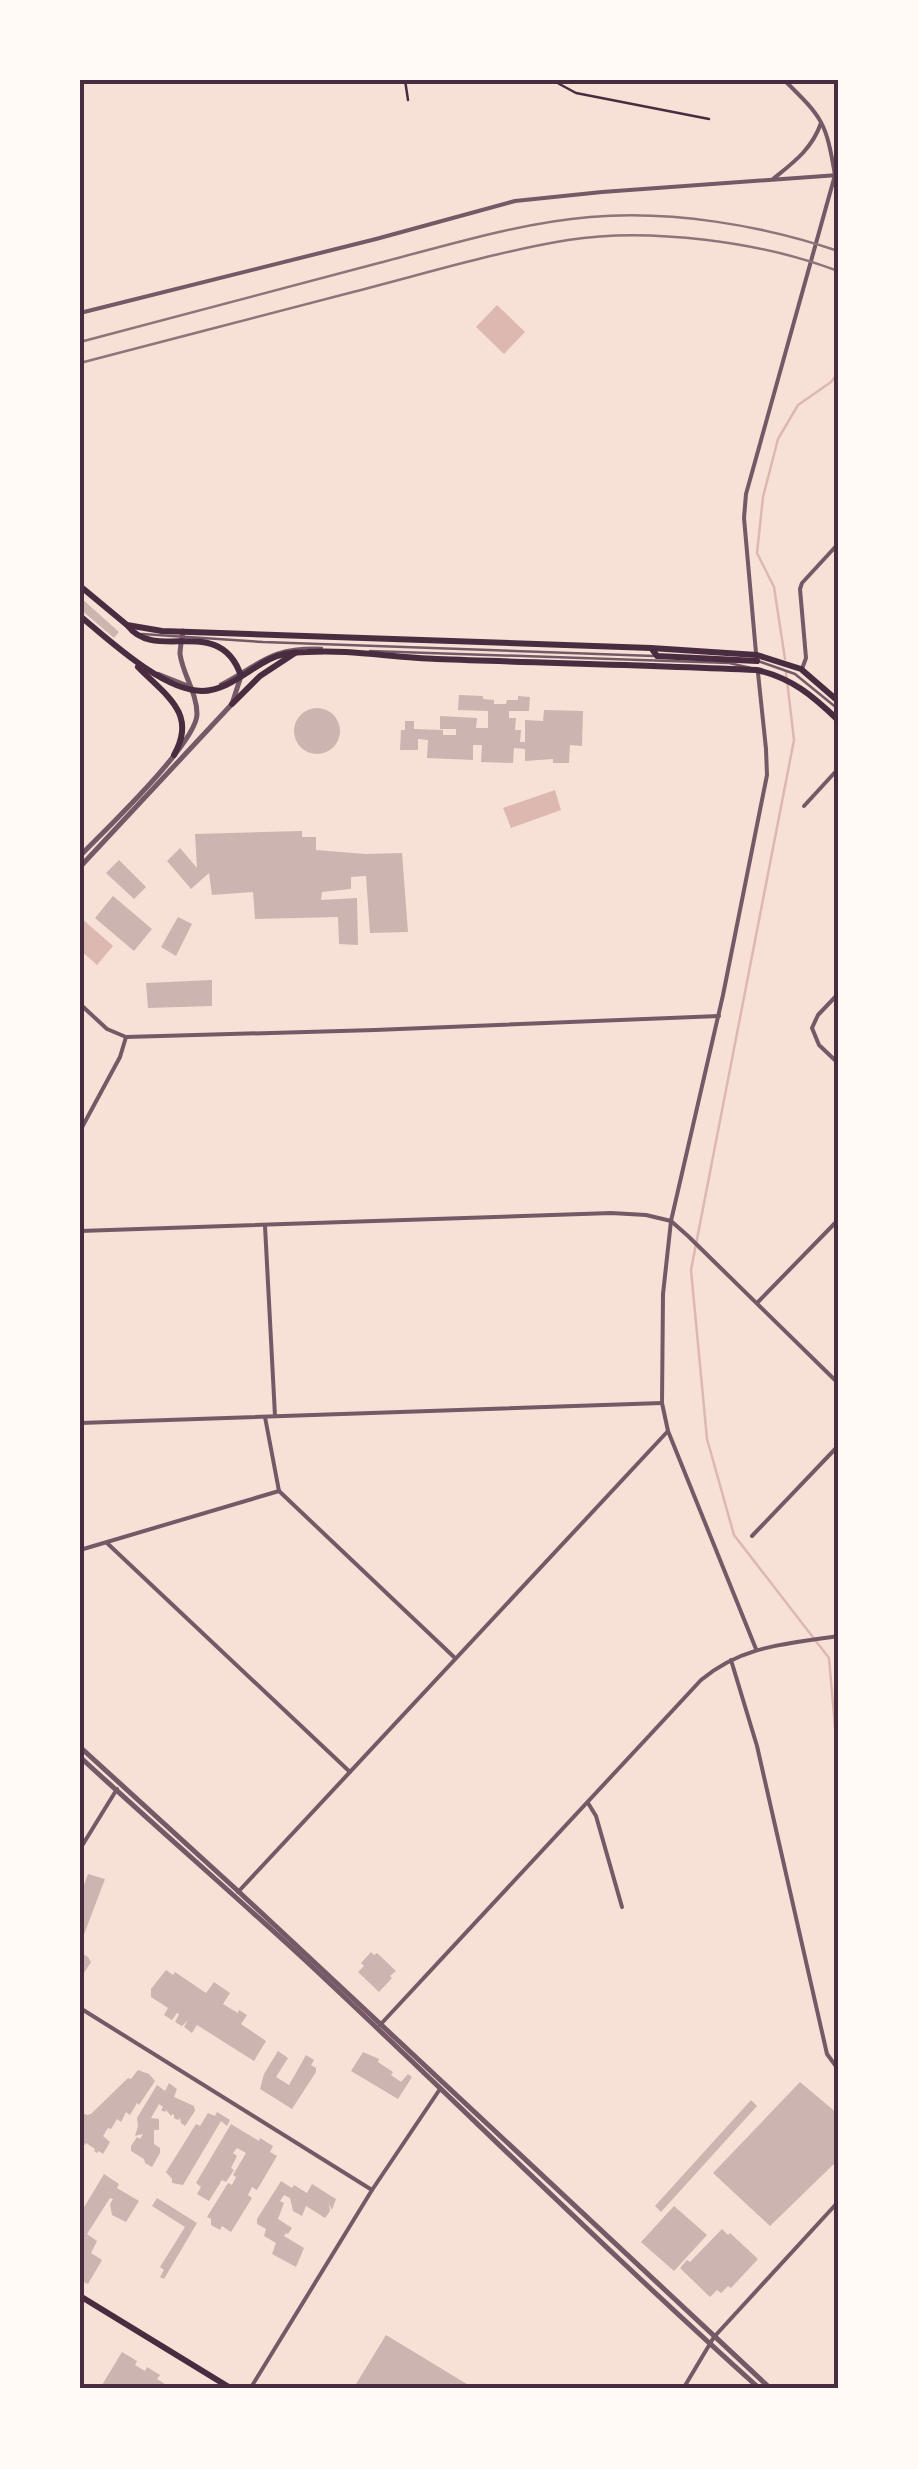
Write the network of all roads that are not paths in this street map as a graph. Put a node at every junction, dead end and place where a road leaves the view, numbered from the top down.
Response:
1 (784, 80) edge
2 (822, 122) junction
3 (836, 175) edge
4 (773, 179) junction
5 (80, 313) edge
6 (838, 544) edge
7 (80, 586) edge
8 (80, 616) edge
9 (182, 637) junction
10 (310, 648) junction
11 (651, 648) junction
12 (426, 650) junction
13 (296, 652) junction
14 (127, 656) junction
15 (657, 656) junction
16 (761, 663) junction
17 (240, 674) junction
18 (801, 676) junction
19 (192, 688) junction
20 (838, 701) edge
21 (232, 704) junction
22 (838, 709) edge
23 (838, 720) edge
24 (174, 755) junction
25 (838, 768) edge
26 (804, 806) dead end
27 (80, 856) edge
28 (80, 868) edge
29 (838, 994) edge
30 (80, 1004) edge
31 (719, 1016) junction
32 (126, 1037) junction
33 (838, 1064) edge
34 (80, 1131) edge
35 (838, 1220) edge
36 (670, 1221) junction
37 (265, 1224) junction
38 (80, 1231) edge
39 (757, 1303) junction
40 (838, 1383) edge
41 (662, 1403) junction
42 (266, 1416) junction
43 (275, 1416) junction
44 (80, 1423) edge
45 (668, 1432) junction
46 (838, 1446) edge
47 (280, 1491) junction
48 (752, 1536) dead end
49 (107, 1542) junction
50 (80, 1550) edge
51 (838, 1636) edge
52 (756, 1649) junction
53 (455, 1658) junction
54 (731, 1660) junction
55 (80, 1747) edge
56 (80, 1757) edge
57 (350, 1772) junction
58 (118, 1787) junction
59 (588, 1802) junction
60 (80, 1849) edge
61 (236, 1893) junction
62 (622, 1907) dead end
63 (80, 2008) edge
64 (379, 2026) junction
65 (838, 2069) edge
66 (442, 2086) junction
67 (372, 2190) junction
68 (838, 2202) edge
69 (80, 2296) edge
70 (712, 2340) junction
71 (232, 2389) edge
72 (250, 2389) edge
73 (683, 2389) edge
74 (760, 2389) edge
75 (772, 2389) edge

1 - 2 street
2 - 3 street
2 - 4 street
3 - 4 street
3 - 16 street
4 - 5 street
6 - 18 street
7 - 9 main road
8 - 14 main road
9 - 10 lane
9 - 12 main road
9 - 17 main road
9 - 19 street
10 - 12 main road
10 - 13 main road
10 - 17 lane
11 - 12 main road
11 - 15 main road
11 - 16 main road
12 - 15 lane
12 - 16 main road
13 - 17 main road
13 - 21 main road
14 - 19 main road
14 - 24 main road
15 - 16 main road
16 - 18 main road
16 - 18 main road
16 - 31 street
17 - 19 main road
17 - 21 street
18 - 20 main road
18 - 22 lane
18 - 23 main road
19 - 24 street
21 - 28 street
24 - 27 street
25 - 26 street
29 - 33 street
30 - 32 street
31 - 32 street
31 - 36 street
32 - 34 street
35 - 39 street
36 - 37 street
36 - 39 street
36 - 41 street
37 - 38 street
37 - 43 street
39 - 40 street
41 - 43 street
41 - 45 street
42 - 43 street
42 - 44 street
42 - 47 street
45 - 52 street
45 - 53 street
46 - 48 street
47 - 49 street
47 - 53 street
49 - 50 street
49 - 57 street
51 - 52 street
52 - 54 street
53 - 57 street
54 - 59 street
54 - 65 street
55 - 58 street
56 - 58 street
57 - 61 street
58 - 60 street
58 - 61 street
59 - 62 street
59 - 64 street
61 - 64 street
63 - 67 street
64 - 66 street
66 - 67 street
66 - 70 street
67 - 72 street
68 - 70 street
69 - 71 main road
70 - 73 street
70 - 74 street
70 - 75 street

